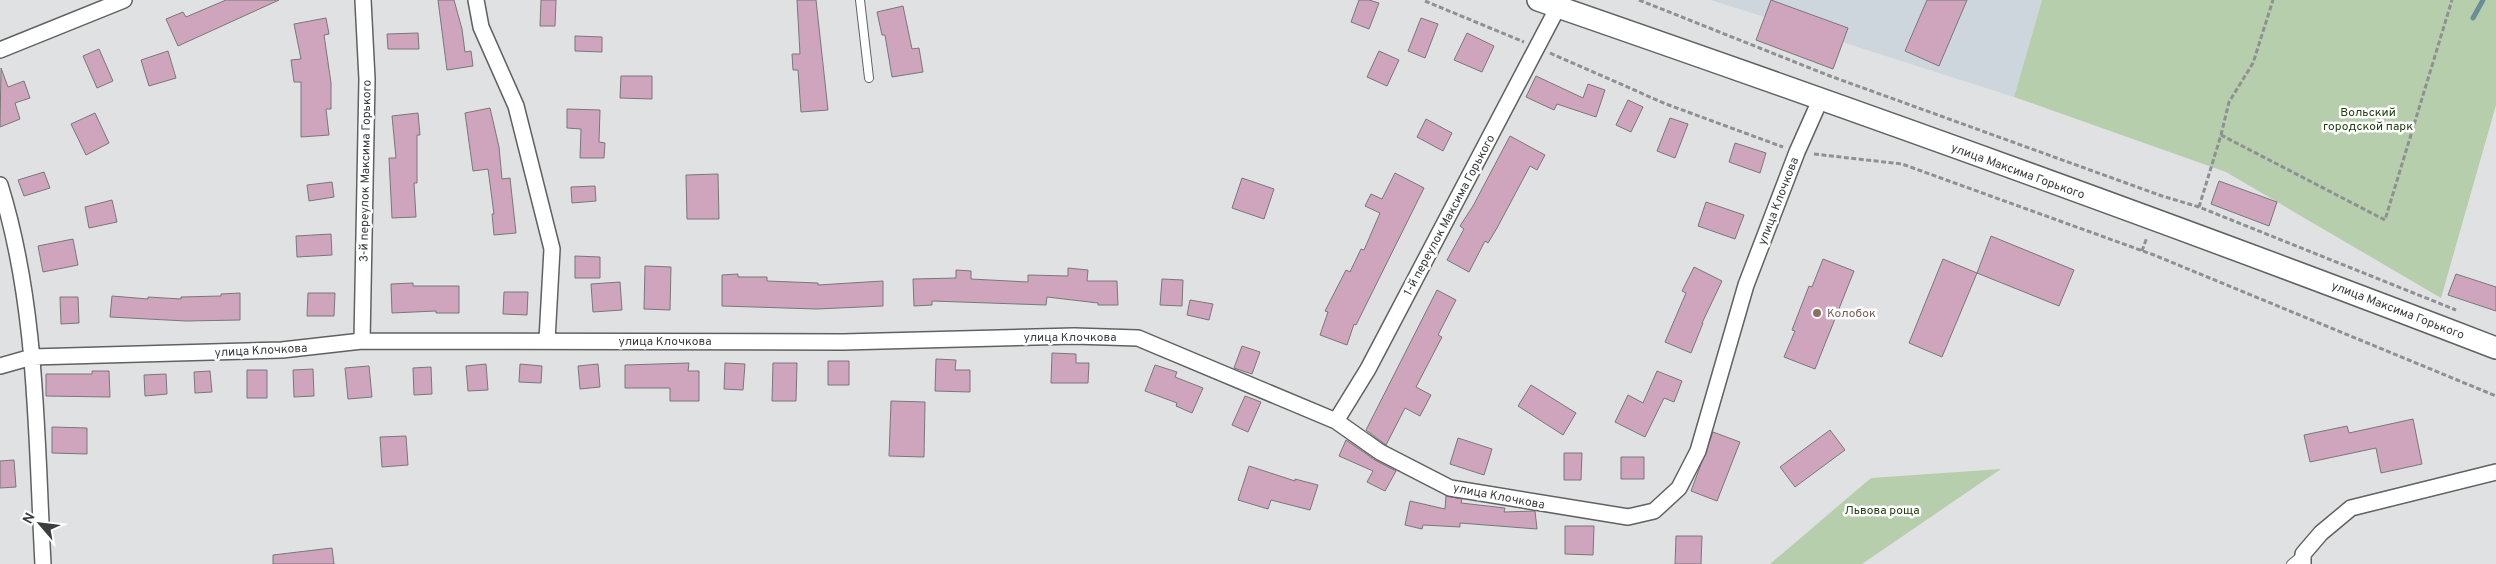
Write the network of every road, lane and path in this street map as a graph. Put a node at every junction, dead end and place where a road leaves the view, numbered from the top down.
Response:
1 (124, 0) edge
2 (363, 0) edge
3 (476, 0) edge
4 (860, 0) edge
5 (1424, 0) edge
6 (1538, 0) edge
7 (1639, 0) edge
8 (2273, 0) edge
9 (2452, 0) edge
10 (1558, 7) junction
11 (1537, 47) junction
12 (0, 50) edge
13 (869, 78) dead end
14 (1821, 98) junction
15 (2221, 135) junction
16 (1797, 152) junction
17 (0, 185) edge
18 (2199, 207) junction
19 (2461, 312) dead end
20 (547, 340) junction
21 (362, 341) junction
22 (2496, 348) edge
23 (32, 357) junction
24 (0, 366) edge
25 (2496, 396) edge
26 (1336, 421) junction
27 (2496, 472) edge
28 (2303, 559) edge
29 (43, 564) edge
30 (2291, 564) edge

1 - 12 street
2 - 21 street, 3-й переулок Максима Горького
3 - 20 street
4 - 13 lane
5 - 11 path
6 - 10 main road, улица Максима Горького
7 - 18 path
8 - 15 path
9 - 15 path
10 - 11 street, 1-й переулок Максима Горького
10 - 14 main road, улица Максима Горького
11 - 16 path
11 - 26 street, 1-й переулок Максима Горького
14 - 16 street, улица Клочкова
14 - 22 main road, улица Максима Горького
15 - 18 path
16 - 25 path
16 - 26 street, улица Клочкова
17 - 23 street
18 - 19 path
20 - 21 street, улица Клочкова
20 - 26 street, улица Клочкова
21 - 23 street, улица Клочкова
23 - 24 street, улица Клочкова
23 - 29 street
27 - 28 street
28 - 30 lane

